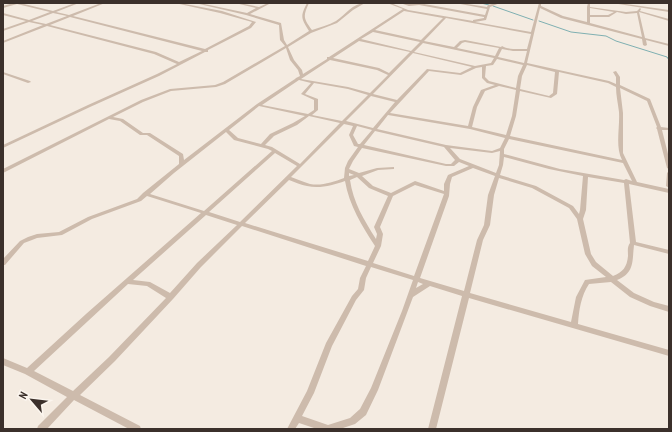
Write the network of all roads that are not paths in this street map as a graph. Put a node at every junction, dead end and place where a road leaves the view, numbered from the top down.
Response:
1 (16, 3) edge
2 (74, 3) edge
3 (104, 3) edge
4 (176, 3) edge
5 (196, 3) edge
6 (236, 3) edge
7 (270, 3) edge
8 (308, 3) edge
9 (364, 3) edge
10 (388, 3) edge
11 (401, 3) edge
12 (421, 3) edge
13 (456, 3) edge
14 (490, 3) edge
15 (613, 3) edge
16 (634, 3) edge
17 (249, 4) edge
18 (497, 4) edge
19 (226, 5) dead end
20 (540, 5) edge
21 (589, 5) edge
22 (3, 7) edge
23 (640, 7) junction
24 (221, 8) junction
25 (258, 8) junction
26 (488, 8) junction
27 (407, 10) junction
28 (617, 11) junction
29 (668, 11) edge
30 (51, 12) junction
31 (638, 12) junction
32 (3, 14) edge
33 (247, 14) junction
34 (8, 15) junction
35 (485, 16) junction
36 (588, 16) junction
37 (3, 17) edge
38 (69, 17) junction
39 (445, 18) junction
40 (27, 20) junction
41 (669, 20) edge
42 (468, 22) junction
43 (588, 24) junction
44 (46, 25) junction
45 (3, 29) edge
46 (373, 31) junction
47 (310, 32) junction
48 (532, 33) junction
49 (644, 38) junction
50 (360, 40) junction
51 (3, 42) edge
52 (420, 42) junction
53 (669, 44) edge
54 (645, 46) dead end
55 (287, 47) junction
56 (502, 47) junction
57 (454, 49) junction
58 (528, 50) junction
59 (208, 51) junction
60 (412, 52) junction
61 (328, 58) junction
62 (496, 58) junction
63 (180, 64) junction
64 (525, 65) junction
65 (484, 66) junction
66 (475, 68) junction
67 (557, 72) junction
68 (615, 72) dead end
69 (3, 73) edge
70 (389, 74) junction
71 (300, 78) junction
72 (29, 82) dead end
73 (313, 82) junction
74 (500, 85) junction
75 (618, 86) junction
76 (516, 88) junction
77 (370, 94) junction
78 (398, 102) junction
79 (258, 105) junction
80 (388, 114) junction
81 (309, 115) junction
82 (108, 118) junction
83 (343, 122) junction
84 (355, 125) junction
85 (470, 128) junction
86 (658, 128) junction
87 (375, 129) junction
88 (669, 129) edge
89 (227, 130) junction
90 (508, 137) junction
91 (262, 146) junction
92 (361, 146) junction
93 (446, 146) junction
94 (3, 147) edge
95 (275, 151) junction
96 (502, 152) junction
97 (458, 160) junction
98 (624, 162) junction
99 (182, 165) junction
100 (300, 166) junction
101 (473, 166) junction
102 (392, 168) dead end
103 (669, 168) edge
104 (347, 170) junction
105 (3, 171) edge
106 (669, 173) edge
107 (358, 175) junction
108 (586, 175) junction
109 (498, 176) junction
110 (288, 178) junction
111 (347, 179) junction
112 (626, 181) junction
113 (635, 183) junction
114 (669, 186) edge
115 (669, 191) edge
116 (446, 193) junction
117 (145, 194) junction
118 (391, 195) junction
119 (207, 213) junction
120 (580, 219) junction
121 (240, 223) junction
122 (633, 243) junction
123 (378, 246) junction
124 (669, 252) edge
125 (3, 263) edge
126 (369, 264) junction
127 (416, 279) junction
128 (612, 279) junction
129 (128, 282) junction
130 (429, 283) junction
131 (467, 295) junction
132 (410, 296) junction
133 (171, 297) junction
134 (669, 309) edge
135 (574, 325) junction
136 (669, 353) edge
137 (3, 361) edge
138 (28, 372) junction
139 (72, 396) junction
140 (298, 418) junction
141 (41, 429) edge
142 (137, 429) edge
143 (292, 429) edge
144 (328, 429) edge
145 (432, 429) edge

1 - 22 street
1 - 30 street
2 - 30 street
3 - 38 street
4 - 59 street
5 - 24 street
6 - 17 street
7 - 25 street
8 - 47 street
9 - 47 street
10 - 27 street
11 - 12 street
12 - 35 street
13 - 26 street
14 - 18 street
15 - 23 street
16 - 23 street
17 - 25 street
18 - 26 street
19 - 24 street
20 - 43 street
20 - 48 street
21 - 28 street
21 - 36 street
23 - 29 street
23 - 31 street
24 - 33 street
25 - 33 street
26 - 35 street
27 - 39 street
27 - 46 street
28 - 31 street
28 - 36 street
30 - 38 street
30 - 40 street
31 - 41 street
31 - 49 street
32 - 34 street
33 - 55 street
34 - 37 street
34 - 40 street
35 - 42 street
36 - 43 street
38 - 44 street
38 - 59 street
39 - 42 street
39 - 52 street
40 - 44 street
40 - 45 street
42 - 48 street
43 - 49 street
44 - 51 street
44 - 63 street
46 - 50 street
46 - 52 street
47 - 55 street
48 - 58 street
49 - 53 street
49 - 54 street
50 - 60 street
50 - 61 street
52 - 57 street
52 - 60 street
55 - 71 street
55 - 82 street
56 - 57 street
56 - 58 street
56 - 62 street
57 - 62 street
58 - 64 street
59 - 63 street
60 - 66 street
60 - 70 street
61 - 70 street
61 - 71 street
62 - 64 street
62 - 65 street
63 - 94 street
64 - 67 street
64 - 76 street
65 - 66 street
65 - 74 street
66 - 78 street
67 - 75 street
67 - 76 street
68 - 75 street
69 - 72 street
70 - 77 street
71 - 73 street
71 - 79 street
73 - 77 street
73 - 81 street
74 - 76 street
74 - 85 street
75 - 86 street
75 - 98 street
76 - 90 street
77 - 78 street
77 - 83 street
78 - 80 street
79 - 81 street
79 - 89 street
80 - 85 street
80 - 87 street
81 - 83 street
81 - 91 street
82 - 99 street
82 - 105 street
83 - 84 street
83 - 100 street
84 - 87 street
84 - 92 street
85 - 90 street
86 - 88 street
86 - 103 street
87 - 92 street
87 - 93 street
89 - 91 street
89 - 99 street
90 - 96 street
90 - 98 street
91 - 95 street
92 - 97 street
92 - 104 street
93 - 96 street
93 - 97 street
95 - 100 street
95 - 119 street
96 - 108 street
96 - 109 street
97 - 101 street
98 - 113 street
99 - 117 street
100 - 110 street
101 - 109 street
101 - 116 street
102 - 107 street
104 - 107 street
104 - 111 street
106 - 114 street
107 - 111 street
107 - 118 street
108 - 112 street
108 - 120 street
109 - 120 street
109 - 131 street
110 - 111 street
110 - 121 street
111 - 123 street
112 - 113 street
112 - 122 street
113 - 115 street
116 - 118 street
116 - 127 street
117 - 119 street
117 - 125 street
118 - 123 street
119 - 121 street
119 - 129 street
120 - 128 street
121 - 126 street
121 - 133 street
122 - 124 street
122 - 128 street
123 - 126 street
126 - 127 street
126 - 140 street
127 - 130 street
127 - 132 street
128 - 134 street
128 - 135 street
129 - 133 street
129 - 138 street
130 - 131 street
130 - 132 street
131 - 135 street
131 - 145 street
132 - 144 street
133 - 139 street
135 - 136 street
137 - 138 street
138 - 139 street
139 - 141 street
139 - 142 street
140 - 143 street
140 - 144 street

